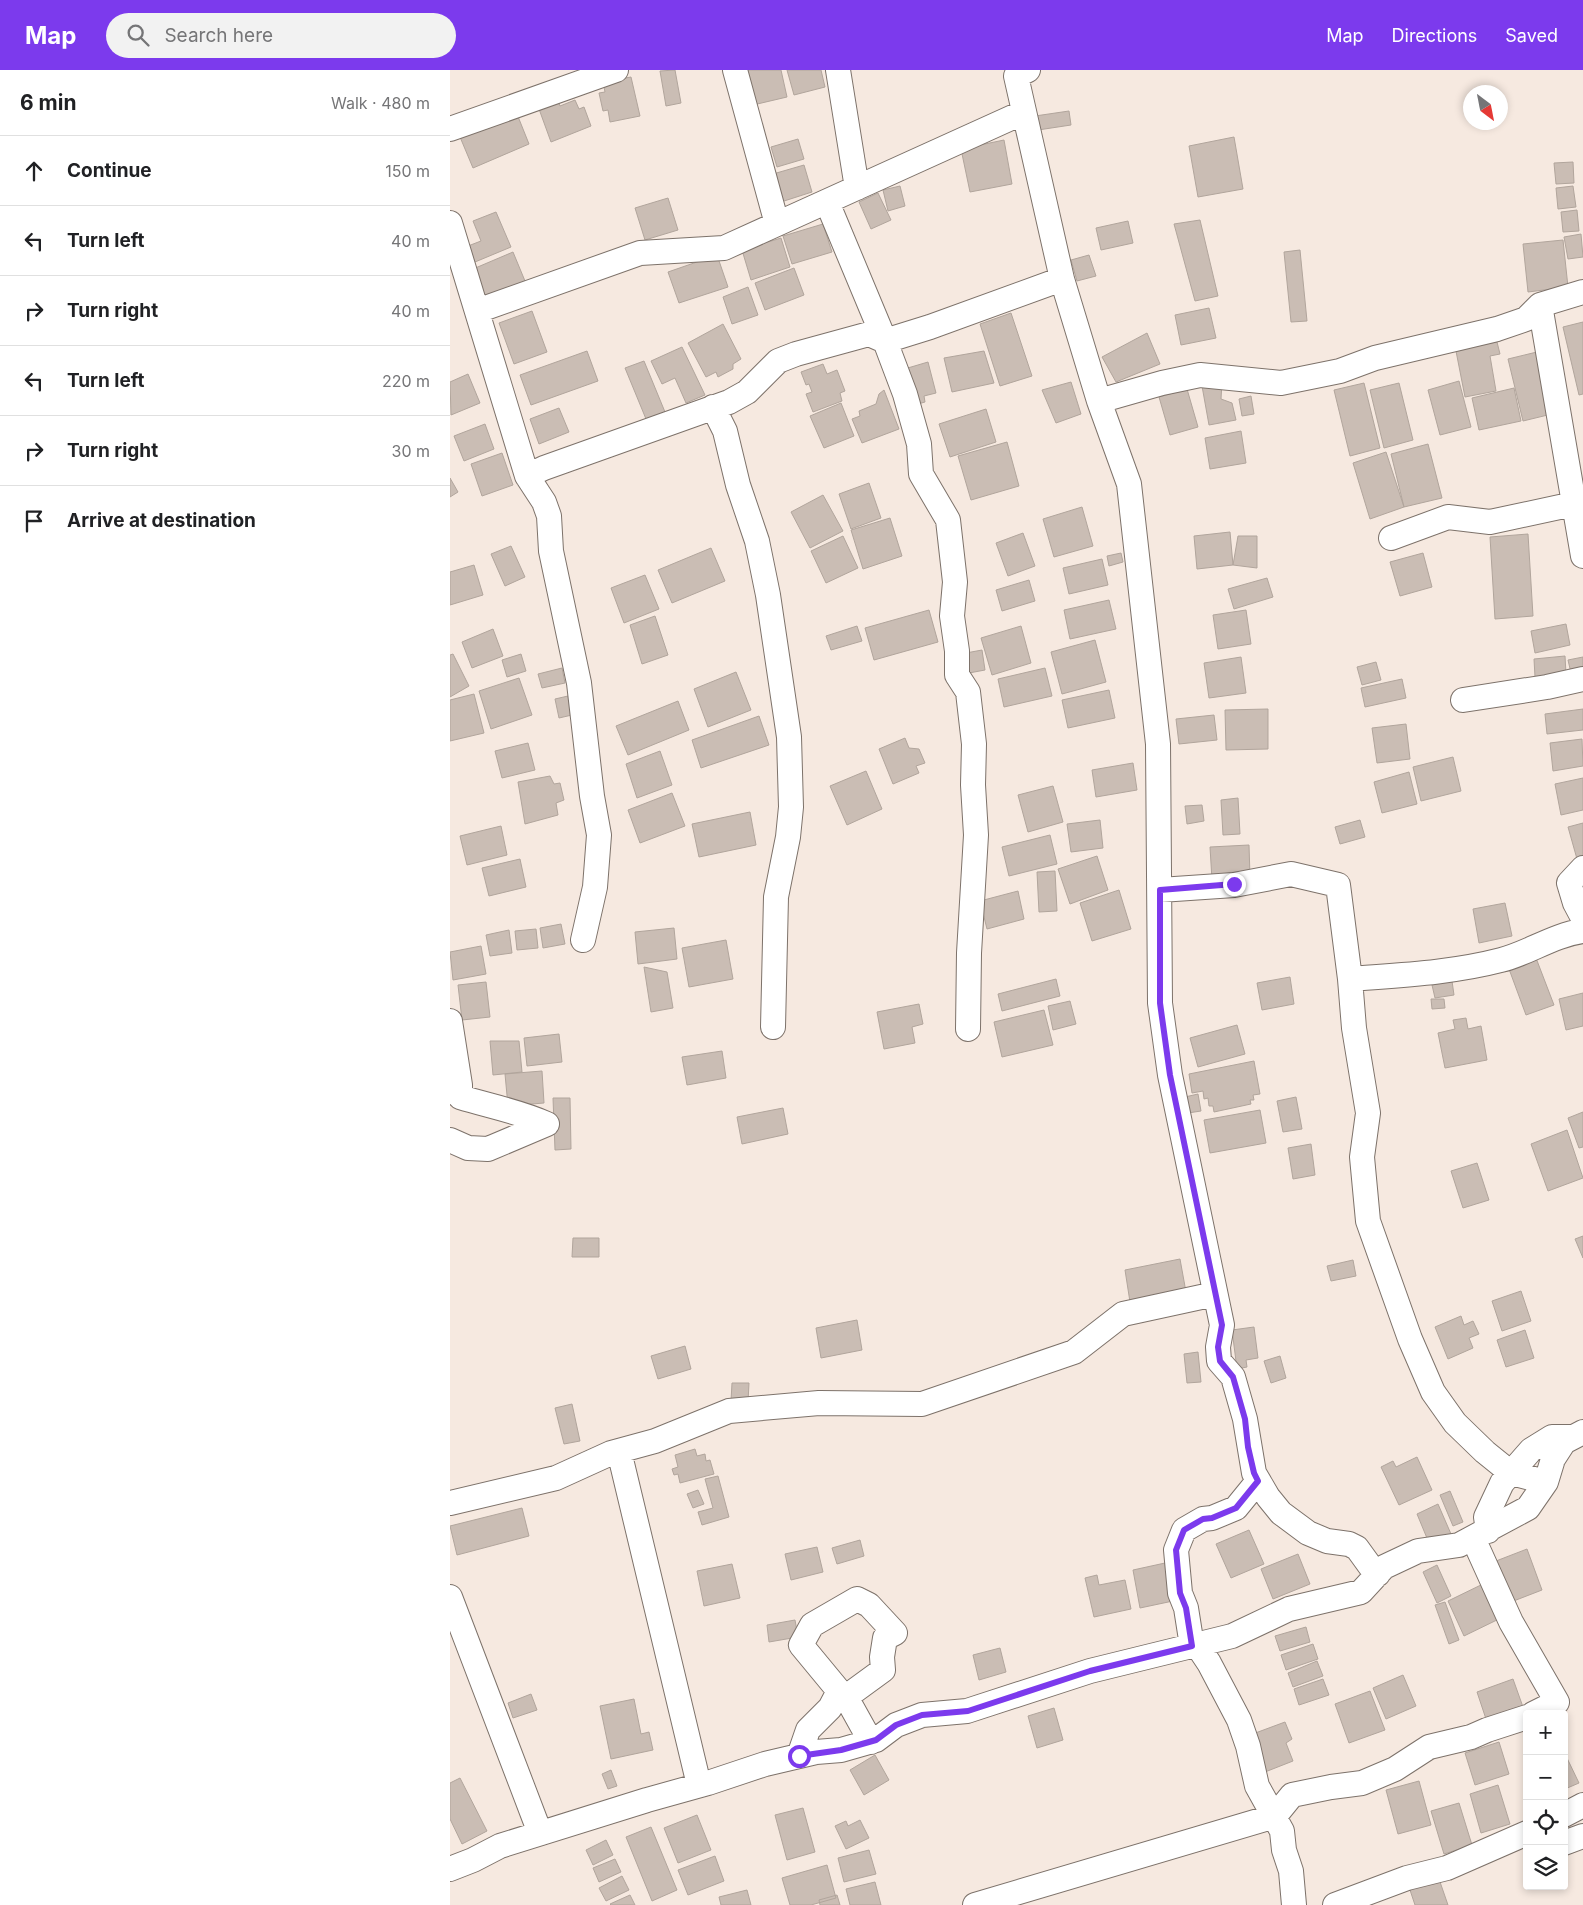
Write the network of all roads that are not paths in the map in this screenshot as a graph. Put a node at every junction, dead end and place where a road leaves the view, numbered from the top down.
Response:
1 (616, 70) edge
2 (735, 70) edge
3 (838, 70) edge
4 (1018, 72) edge
5 (1024, 112) junction
6 (450, 129) edge
7 (857, 188) junction
8 (827, 202) junction
9 (450, 223) edge
10 (777, 224) junction
11 (1062, 279) junction
12 (1583, 292) edge
13 (1540, 305) junction
14 (477, 311) junction
15 (886, 341) junction
16 (1098, 401) junction
17 (713, 407) junction
18 (527, 476) junction
19 (1578, 503) edge
20 (1390, 538) dead end
21 (1583, 556) edge
22 (1583, 679) edge
23 (1463, 700) dead end
24 (1583, 868) edge
25 (1160, 890) junction
26 (1583, 918) edge
27 (1583, 931) edge
28 (583, 940) dead end
29 (1350, 979) junction
30 (450, 1021) edge
31 (773, 1027) dead end
32 (968, 1028) dead end
33 (450, 1140) edge
34 (1215, 1294) junction
35 (1578, 1435) edge
36 (620, 1451) junction
37 (1511, 1473) junction
38 (1258, 1481) junction
39 (1546, 1482) junction
40 (450, 1503) edge
41 (1480, 1535) junction
42 (1378, 1574) junction
43 (450, 1597) edge
44 (1194, 1645) junction
45 (1541, 1710) edge
46 (1523, 1718) edge
47 (871, 1742) junction
48 (799, 1756) junction
49 (699, 1785) junction
50 (1275, 1816) junction
51 (540, 1834) junction
52 (1583, 1836) edge
53 (1522, 1841) edge
54 (1568, 1842) edge
55 (450, 1869) edge
56 (975, 1905) edge
57 (1294, 1905) edge
58 (1335, 1905) edge

1 - 6 street
2 - 10 street
3 - 7 street
4 - 5 street
5 - 7 street
5 - 11 street
7 - 8 street
8 - 10 street
8 - 15 street
9 - 14 street
10 - 14 street
11 - 15 street
11 - 16 street
12 - 13 street
13 - 16 street
13 - 19 street
14 - 18 street
15 - 17 street
15 - 32 street
16 - 25 street
17 - 18 street
17 - 31 street
18 - 28 street
19 - 20 street
19 - 21 street
22 - 23 street
24 - 26 street
25 - 29 street
25 - 34 street
27 - 29 street
29 - 37 street
30 - 33 street
34 - 36 street
34 - 38 street
35 - 37 street
35 - 39 street
36 - 40 street
36 - 49 street
37 - 39 street
37 - 41 street
38 - 42 street
38 - 44 street
39 - 41 street
41 - 42 street
41 - 45 street
42 - 44 street
43 - 51 street
44 - 47 street
44 - 50 street
46 - 50 street
47 - 48 street
47 - 48 street
48 - 49 street
49 - 51 street
50 - 56 street
50 - 57 street
51 - 55 street
52 - 54 street
53 - 58 street

